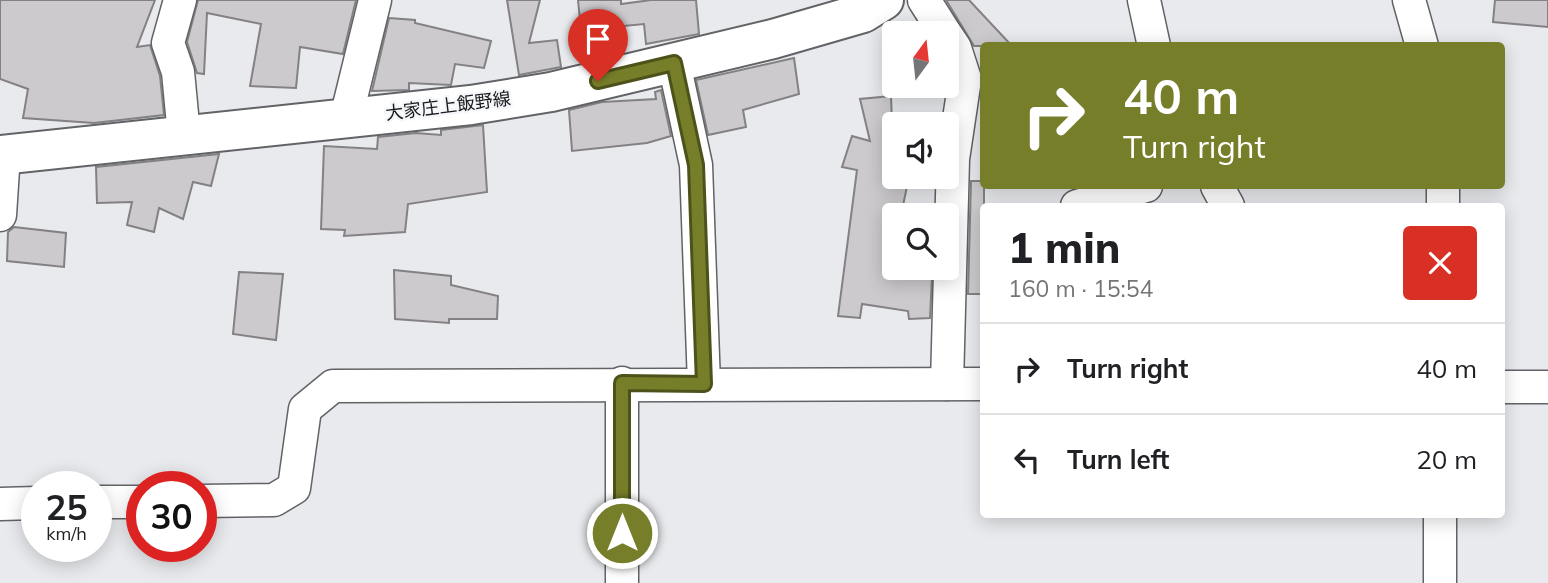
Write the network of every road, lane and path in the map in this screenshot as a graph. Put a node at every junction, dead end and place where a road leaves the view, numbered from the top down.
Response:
1 (180, 0) edge
2 (375, 0) edge
3 (884, 0) edge
4 (925, 0) edge
5 (1144, 0) edge
6 (1409, 0) edge
7 (938, 21) edge
8 (1153, 42) edge
9 (1421, 42) edge
10 (959, 60) edge
11 (674, 63) junction
12 (345, 118) junction
13 (184, 135) junction
14 (2, 154) edge
15 (1136, 189) edge
16 (1087, 203) edge
17 (0, 215) edge
18 (622, 383) junction
19 (704, 384) junction
20 (947, 384) junction
21 (980, 384) edge
22 (1505, 387) edge
23 (1548, 387) edge
24 (217, 501) edge
25 (0, 503) edge
26 (21, 503) edge
27 (1440, 518) edge
28 (622, 583) edge
29 (1440, 583) edge

1 - 13 street
2 - 12 street
3 - 11 main road, 大家庄上飯野線
4 - 7 street
5 - 8 street
6 - 9 street
10 - 20 street
11 - 12 main road, 大家庄上飯野線
11 - 19 street
12 - 13 main road, 大家庄上飯野線
13 - 14 main road, 大家庄上飯野線
14 - 17 street
15 - 16 street
18 - 19 street
18 - 24 street
18 - 28 street
19 - 20 street
20 - 21 street
22 - 23 street
25 - 26 street
27 - 29 street

